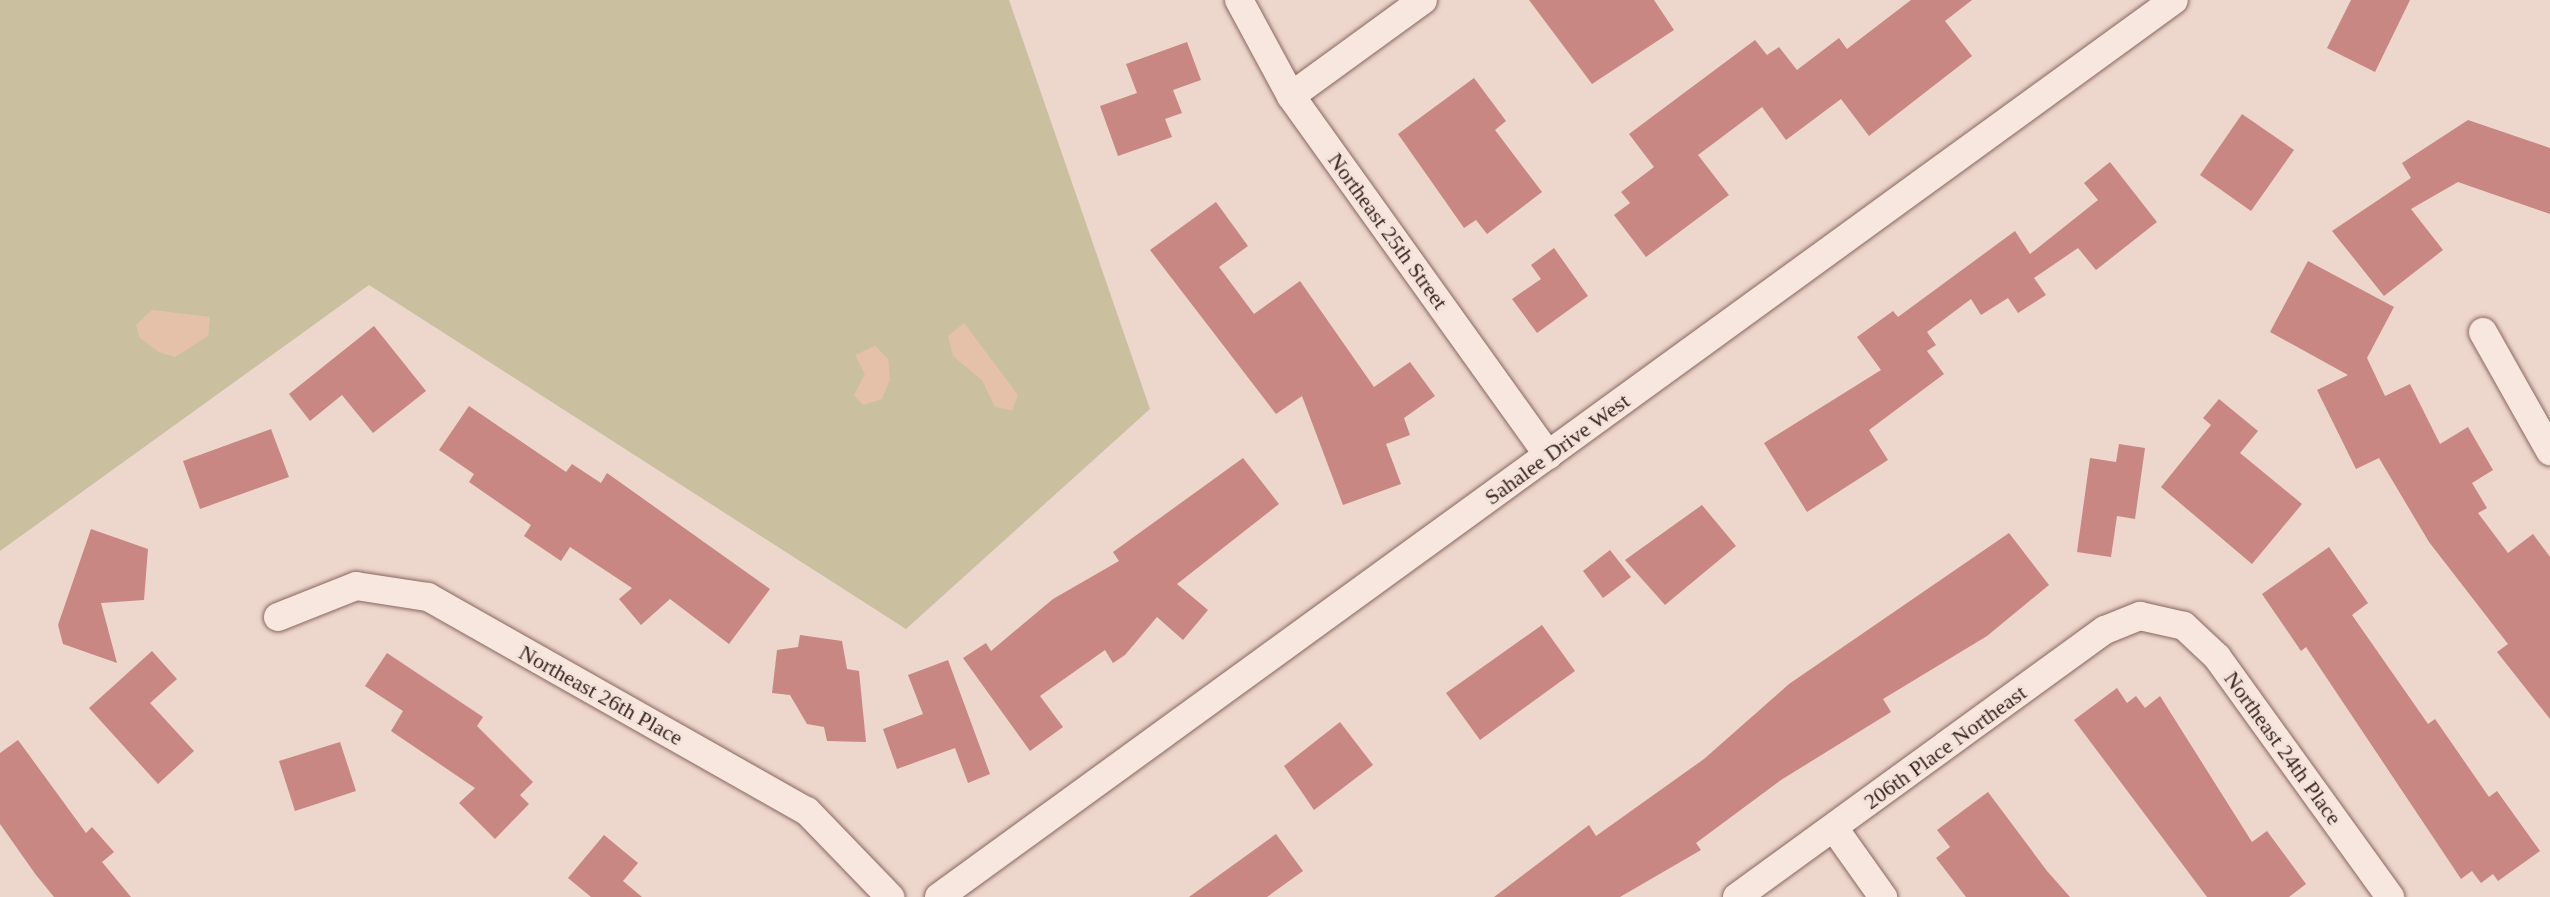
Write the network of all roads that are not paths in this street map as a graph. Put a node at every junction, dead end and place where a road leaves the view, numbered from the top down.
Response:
1 (1239, 0) edge
2 (1423, 0) edge
3 (2174, 0) edge
4 (1291, 96) junction
5 (2483, 332) dead end
6 (2550, 451) edge
7 (1548, 455) junction
8 (278, 617) dead end
9 (2160, 617) joint
10 (1834, 828) junction
11 (890, 897) edge
12 (939, 897) edge
13 (1737, 897) edge
14 (1883, 897) edge
15 (2390, 897) edge

1 - 4 street, Northeast 25th Street
2 - 4 street
3 - 7 street, Sahalee Drive West
4 - 7 street, Northeast 25th Street
5 - 6 street
7 - 12 street, Sahalee Drive West
8 - 11 street, Northeast 26th Place
9 - 10 street, 206th Place Northeast
9 - 15 street, Northeast 24th Place
10 - 13 street, 206th Place Northeast
10 - 14 street

